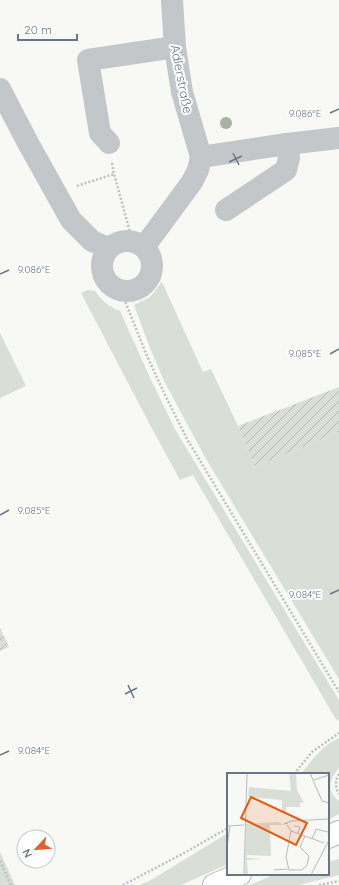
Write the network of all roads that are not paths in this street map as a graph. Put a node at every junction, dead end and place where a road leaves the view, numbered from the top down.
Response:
1 (172, 0) edge
2 (175, 47) junction
3 (0, 89) edge
4 (339, 138) edge
5 (109, 143) road end
6 (287, 144) junction
7 (201, 157) junction
8 (226, 210) dead end
9 (138, 244) junction
10 (108, 248) junction
11 (339, 832) edge
12 (329, 837) edge
13 (339, 847) edge
14 (329, 848) edge
15 (238, 875) edge
16 (214, 885) edge

1 - 2 street, Adlerstraße
2 - 5 street
2 - 7 street, Adlerstraße
3 - 10 street
4 - 6 street
6 - 7 street
6 - 8 street
7 - 9 street
9 - 10 street
9 - 10 street
11 - 12 main road
13 - 14 main road
15 - 16 main road

